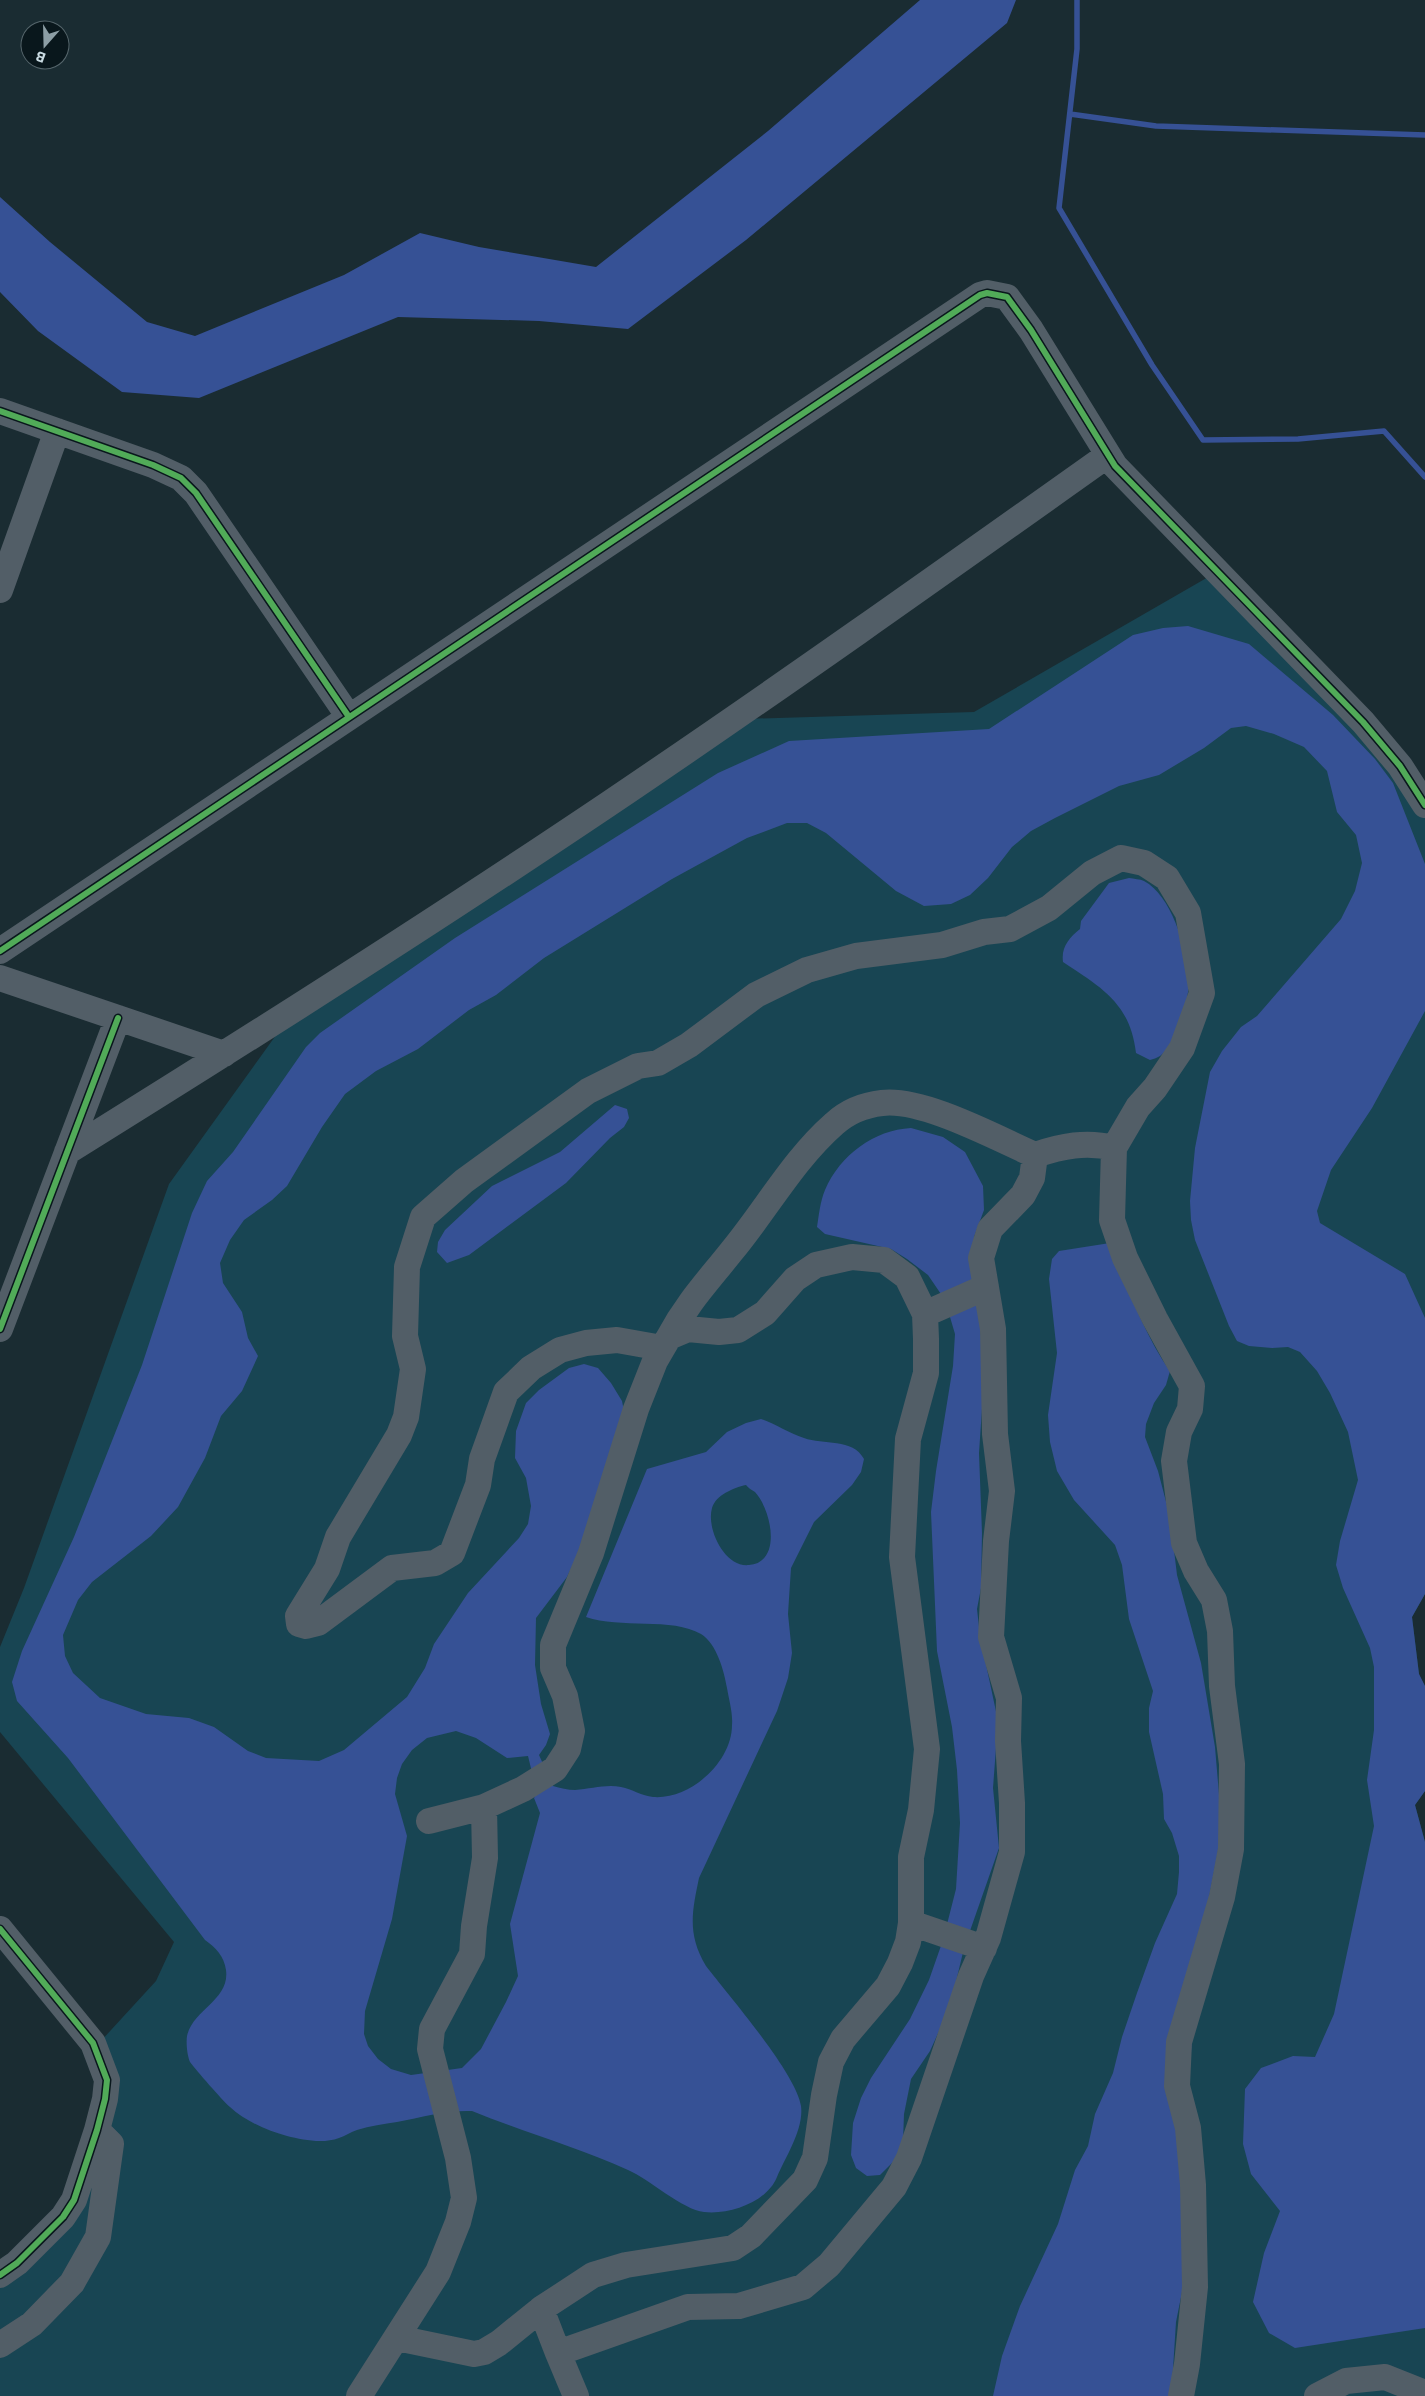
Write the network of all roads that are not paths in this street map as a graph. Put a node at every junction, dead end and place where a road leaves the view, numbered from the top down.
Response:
1 (0, 411) edge
2 (57, 431) junction
3 (1108, 455) junction
4 (0, 590) edge
5 (348, 717) junction
6 (1425, 805) edge
7 (0, 950) edge
8 (0, 978) edge
9 (118, 1018) junction
10 (224, 1054) junction
11 (1114, 1148) junction
12 (67, 1152) junction
13 (1035, 1155) junction
14 (984, 1288) junction
15 (928, 1312) junction
16 (0, 1329) edge
17 (666, 1343) junction
18 (484, 1807) junction
19 (429, 1822) dead end
20 (913, 1924) junction
21 (0, 1929) edge
22 (981, 1947) junction
23 (97, 2130) junction
24 (0, 2275) edge
25 (541, 2309) junction
26 (397, 2338) junction
27 (0, 2345) edge
28 (558, 2353) junction
29 (1425, 2393) edge
30 (359, 2396) edge
31 (576, 2396) edge
32 (1181, 2396) edge
33 (1316, 2396) edge

1 - 2 street
2 - 4 street
2 - 5 street
3 - 5 street
3 - 6 street
3 - 10 street
5 - 7 street
8 - 9 street
9 - 10 street
9 - 12 street
10 - 12 street
11 - 13 street
11 - 17 street
11 - 32 street
12 - 16 street
13 - 14 street
13 - 17 street
14 - 15 street
14 - 22 street
15 - 17 street
15 - 20 street
17 - 18 street
18 - 19 street
18 - 26 street
20 - 22 street
20 - 25 street
21 - 23 street
22 - 28 street
23 - 24 street
23 - 27 street
25 - 26 street
25 - 28 street
26 - 30 street
28 - 31 street
29 - 33 street

